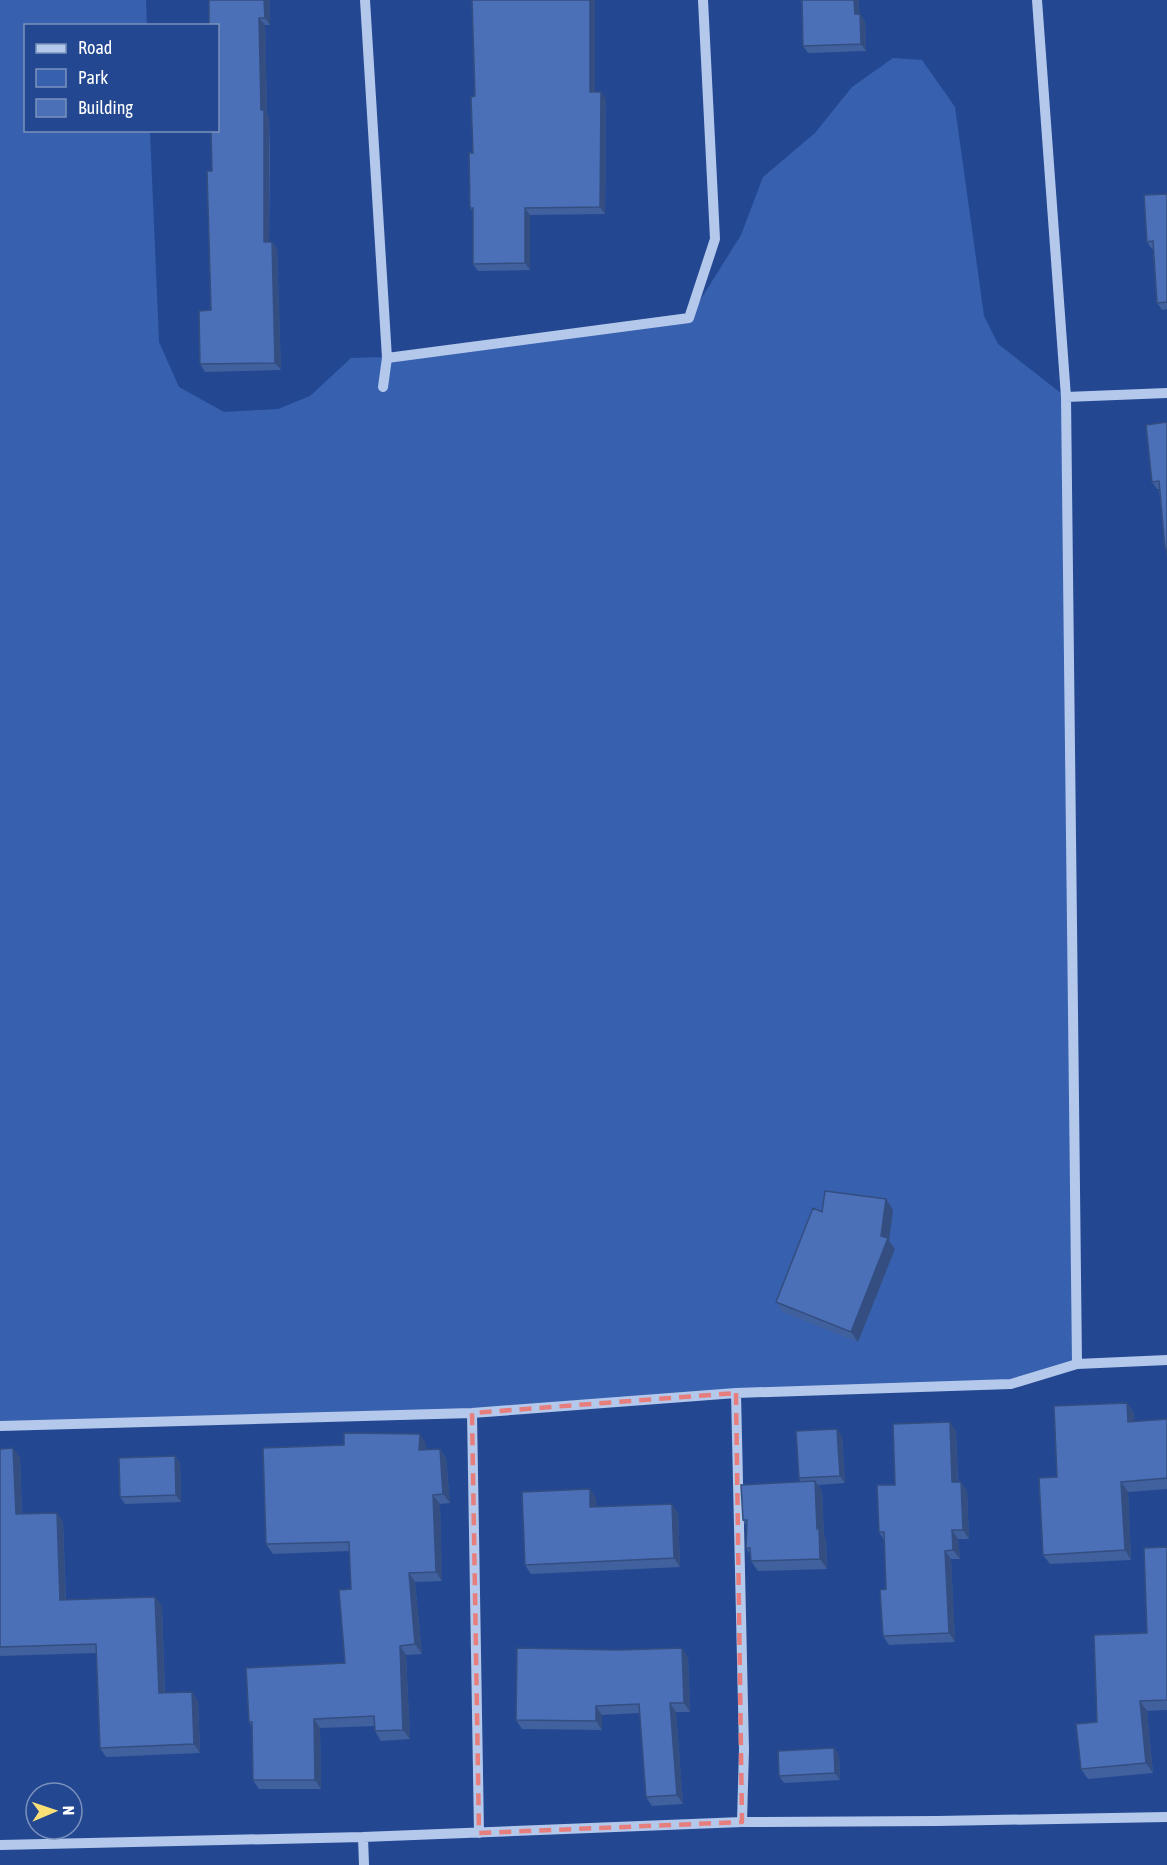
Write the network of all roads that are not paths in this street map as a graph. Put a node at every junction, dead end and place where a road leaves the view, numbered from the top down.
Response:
1 (365, 0) edge
2 (703, 0) edge
3 (1037, 0) edge
4 (387, 357) junction
5 (382, 387) dead end
6 (1167, 393) edge
7 (1066, 397) junction
8 (1167, 1360) edge
9 (1077, 1364) junction
10 (736, 1393) junction
11 (472, 1413) junction
12 (0, 1426) edge
13 (1167, 1816) edge
14 (742, 1822) junction
15 (479, 1833) junction
16 (363, 1837) junction
17 (0, 1845) edge
18 (364, 1865) edge

1 - 4 street
2 - 4 street
3 - 7 street
4 - 5 street
6 - 7 street
7 - 9 street
8 - 9 street
9 - 10 street
10 - 11 street
10 - 14 street
11 - 12 street
11 - 15 street
13 - 14 street
14 - 15 street
15 - 16 street
16 - 17 street
16 - 18 street

